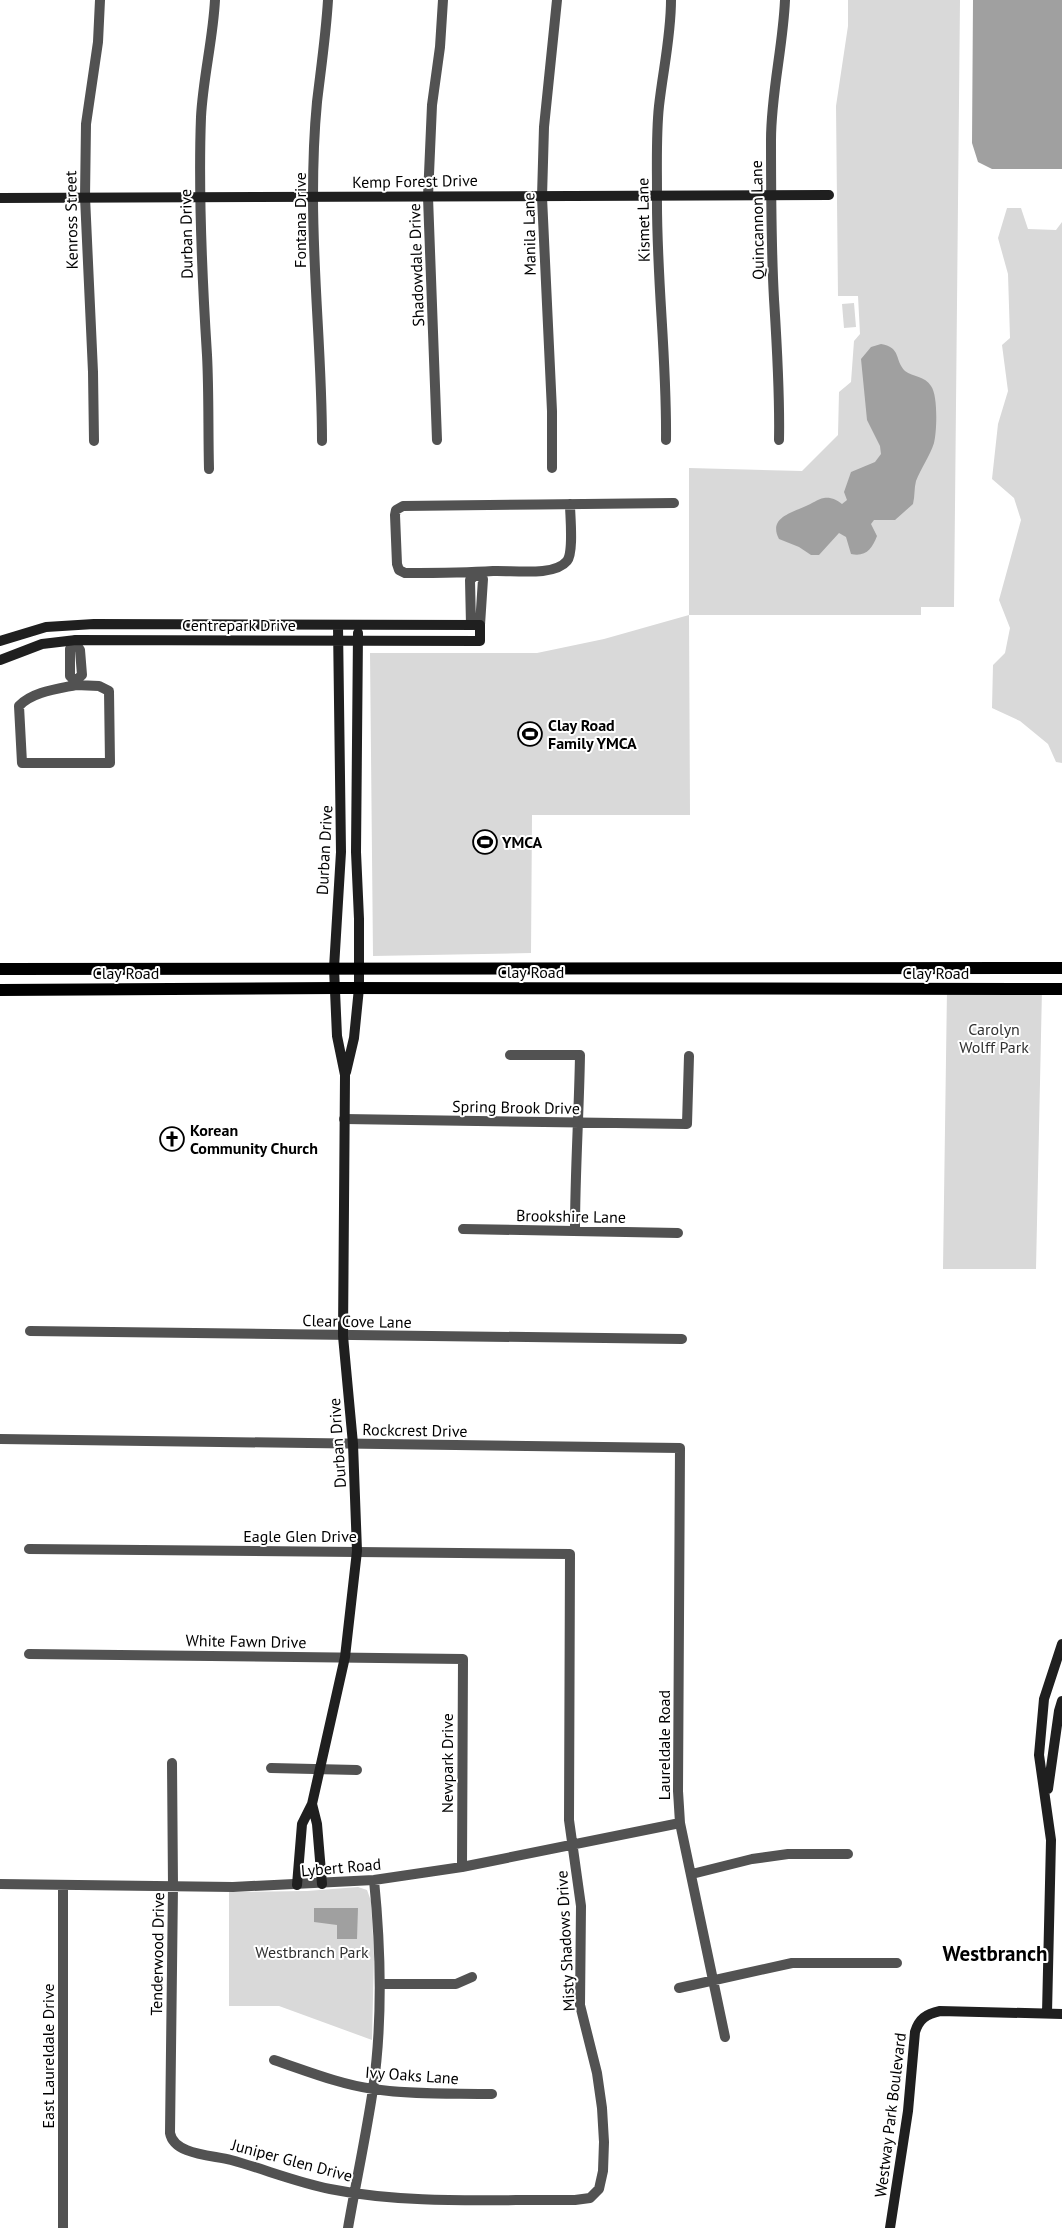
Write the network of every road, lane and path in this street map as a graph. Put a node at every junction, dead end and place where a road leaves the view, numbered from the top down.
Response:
1 (100, 0) edge
2 (215, 0) edge
3 (328, 0) edge
4 (443, 0) edge
5 (557, 0) edge
6 (671, 0) edge
7 (785, 0) edge
8 (657, 195) junction
9 (772, 195) junction
10 (830, 195) dead end
11 (85, 197) junction
12 (313, 197) junction
13 (428, 197) junction
14 (542, 197) junction
15 (0, 198) edge
16 (200, 198) junction
17 (437, 440) dead end
18 (666, 440) dead end
19 (779, 440) dead end
20 (94, 441) dead end
21 (322, 441) dead end
22 (552, 468) dead end
23 (209, 469) dead end
24 (674, 503) dead end
25 (570, 504) junction
26 (477, 574) junction
27 (470, 598) junction
28 (482, 598) junction
29 (73, 625) junction
30 (476, 625) junction
31 (210, 626) junction
32 (338, 626) junction
33 (358, 626) junction
34 (210, 640) junction
35 (338, 640) junction
36 (358, 640) junction
37 (0, 641) edge
38 (76, 642) junction
39 (0, 660) edge
40 (76, 683) junction
41 (205, 968) junction
42 (334, 968) junction
43 (510, 968) junction
44 (663, 968) junction
45 (805, 968) junction
46 (934, 968) junction
47 (1062, 968) edge
48 (0, 969) edge
49 (359, 969) junction
50 (204, 988) junction
51 (335, 988) junction
52 (359, 988) junction
53 (509, 988) junction
54 (663, 989) junction
55 (935, 989) junction
56 (0, 990) edge
57 (806, 990) junction
58 (1062, 990) edge
59 (510, 1055) dead end
60 (689, 1056) dead end
61 (345, 1075) junction
62 (344, 1119) junction
63 (579, 1124) junction
64 (464, 1229) dead end
65 (575, 1230) junction
66 (678, 1233) dead end
67 (30, 1331) dead end
68 (344, 1336) junction
69 (682, 1339) dead end
70 (0, 1439) edge
71 (353, 1444) junction
72 (680, 1448) joint
73 (29, 1548) dead end
74 (356, 1551) junction
75 (570, 1554) joint
76 (1062, 1644) edge
77 (29, 1654) dead end
78 (345, 1658) junction
79 (463, 1659) joint
80 (1062, 1701) edge
81 (172, 1763) dead end
82 (271, 1768) dead end
83 (318, 1769) junction
84 (357, 1770) dead end
85 (1047, 1800) junction
86 (312, 1804) junction
87 (680, 1824) junction
88 (574, 1844) junction
89 (848, 1854) dead end
90 (462, 1867) junction
91 (692, 1874) junction
92 (374, 1880) junction
93 (0, 1884) edge
94 (322, 1884) junction
95 (63, 1885) junction
96 (298, 1885) junction
97 (173, 1886) junction
98 (897, 1963) dead end
99 (472, 1978) dead end
100 (713, 1979) junction
101 (380, 1984) junction
102 (679, 1988) dead end
103 (1047, 2013) junction
104 (1062, 2014) edge
105 (725, 2037) dead end
106 (274, 2060) dead end
107 (373, 2089) junction
108 (492, 2094) dead end
109 (174, 2143) joint
110 (354, 2193) junction
111 (556, 2200) joint
112 (64, 2228) edge
113 (348, 2228) edge
114 (890, 2228) edge

1 - 11 street, Kenross Street
2 - 16 street, Durban Drive
3 - 12 street, Fontana Drive
4 - 13 street, Shadowdale Drive
5 - 14 street, Manila Lane
6 - 8 street, Kismet Lane
7 - 9 street, Quincannon Lane
8 - 9 street, Kemp Forest Drive
8 - 14 street, Kemp Forest Drive
8 - 18 street, Kismet Lane
9 - 10 street, Kemp Forest Drive
9 - 19 street, Quincannon Lane
11 - 15 street, Kemp Forest Drive
11 - 16 street, Kemp Forest Drive
11 - 20 street, Kenross Street
12 - 13 street, Kemp Forest Drive
12 - 16 street, Kemp Forest Drive
12 - 21 street, Fontana Drive
13 - 14 street, Kemp Forest Drive
13 - 17 street, Shadowdale Drive
14 - 22 street, Manila Lane
16 - 23 street, Durban Drive
24 - 25 street
25 - 26 street
25 - 26 street
26 - 27 street
26 - 28 street
27 - 28 street
27 - 30 street
28 - 30 street
29 - 31 street, Centrepark Drive
29 - 37 street, Centrepark Drive
29 - 38 street
30 - 33 street, Centrepark Drive
30 - 36 street, Centrepark Drive
31 - 32 street, Centrepark Drive
31 - 34 street
32 - 33 street, Centrepark Drive
32 - 35 street, Durban Drive
33 - 36 street, Durban Drive
34 - 35 street, Centrepark Drive
34 - 38 street, Centrepark Drive
35 - 36 street, Centrepark Drive
35 - 42 street, Durban Drive
36 - 49 street, Durban Drive
38 - 39 street, Centrepark Drive
38 - 40 street
40 - 40 street
41 - 42 main road, Clay Road
41 - 48 main road, Clay Road
41 - 50 main road
42 - 49 main road, Clay Road
42 - 51 street, Durban Drive
43 - 44 main road, Clay Road
43 - 49 main road, Clay Road
43 - 53 main road
44 - 45 main road, Clay Road
44 - 54 main road
45 - 46 main road, Clay Road
45 - 57 main road
46 - 47 main road, Clay Road
46 - 55 main road
49 - 52 street, Durban Drive
50 - 51 main road, Clay Road
50 - 56 main road, Clay Road
51 - 52 main road, Clay Road
51 - 61 street, Durban Drive
52 - 53 main road, Clay Road
52 - 61 street, Durban Drive
53 - 54 main road, Clay Road
54 - 57 main road, Clay Road
55 - 57 main road, Clay Road
55 - 58 main road, Clay Road
59 - 63 street
60 - 63 street, Spring Brook Drive
61 - 62 street, Durban Drive
62 - 63 street, Spring Brook Drive
62 - 68 street, Durban Drive
63 - 65 street
64 - 65 street, Brookshire Lane
65 - 66 street, Brookshire Lane
67 - 68 street, Clear Cove Lane
68 - 69 street, Clear Cove Lane
68 - 71 street, Durban Drive
70 - 71 street, Rockcrest Drive
71 - 72 street, Rockcrest Drive
71 - 74 street, Durban Drive
72 - 87 street, Laureldale Road
73 - 74 street, Eagle Glen Drive
74 - 75 street, Eagle Glen Drive
74 - 78 street, Durban Drive
75 - 88 street, Misty Shadows Drive
76 - 85 street
77 - 78 street, White Fawn Drive
78 - 79 street, White Fawn Drive
78 - 83 street, Durban Drive
79 - 90 street, Newpark Drive
80 - 85 street
81 - 97 street, Tenderwood Drive
82 - 83 street
83 - 84 street
83 - 86 street, Durban Drive
85 - 103 street
86 - 94 street, Durban Drive
86 - 96 street, Durban Drive
87 - 88 street, Lybert Road
87 - 91 street, Laureldale Road
88 - 90 street, Lybert Road
88 - 111 street, Misty Shadows Drive
89 - 91 street
90 - 92 street, Lybert Road
91 - 100 street, Laureldale Road
92 - 94 street, Lybert Road
92 - 101 street
93 - 95 street, Lybert Road
94 - 96 street, Lybert Road
95 - 97 street, Lybert Road
95 - 112 street, East Laureldale Drive
96 - 97 street, Lybert Road
97 - 109 street, Tenderwood Drive
98 - 100 street
99 - 101 street
100 - 102 street
100 - 105 street, Laureldale Road
101 - 107 street
103 - 104 street
103 - 114 street, Westway Park Boulevard
106 - 107 street, Ivy Oaks Lane
107 - 108 street, Ivy Oaks Lane
107 - 110 street
109 - 110 street, Juniper Glen Drive
110 - 111 street, Juniper Glen Drive
110 - 113 street

